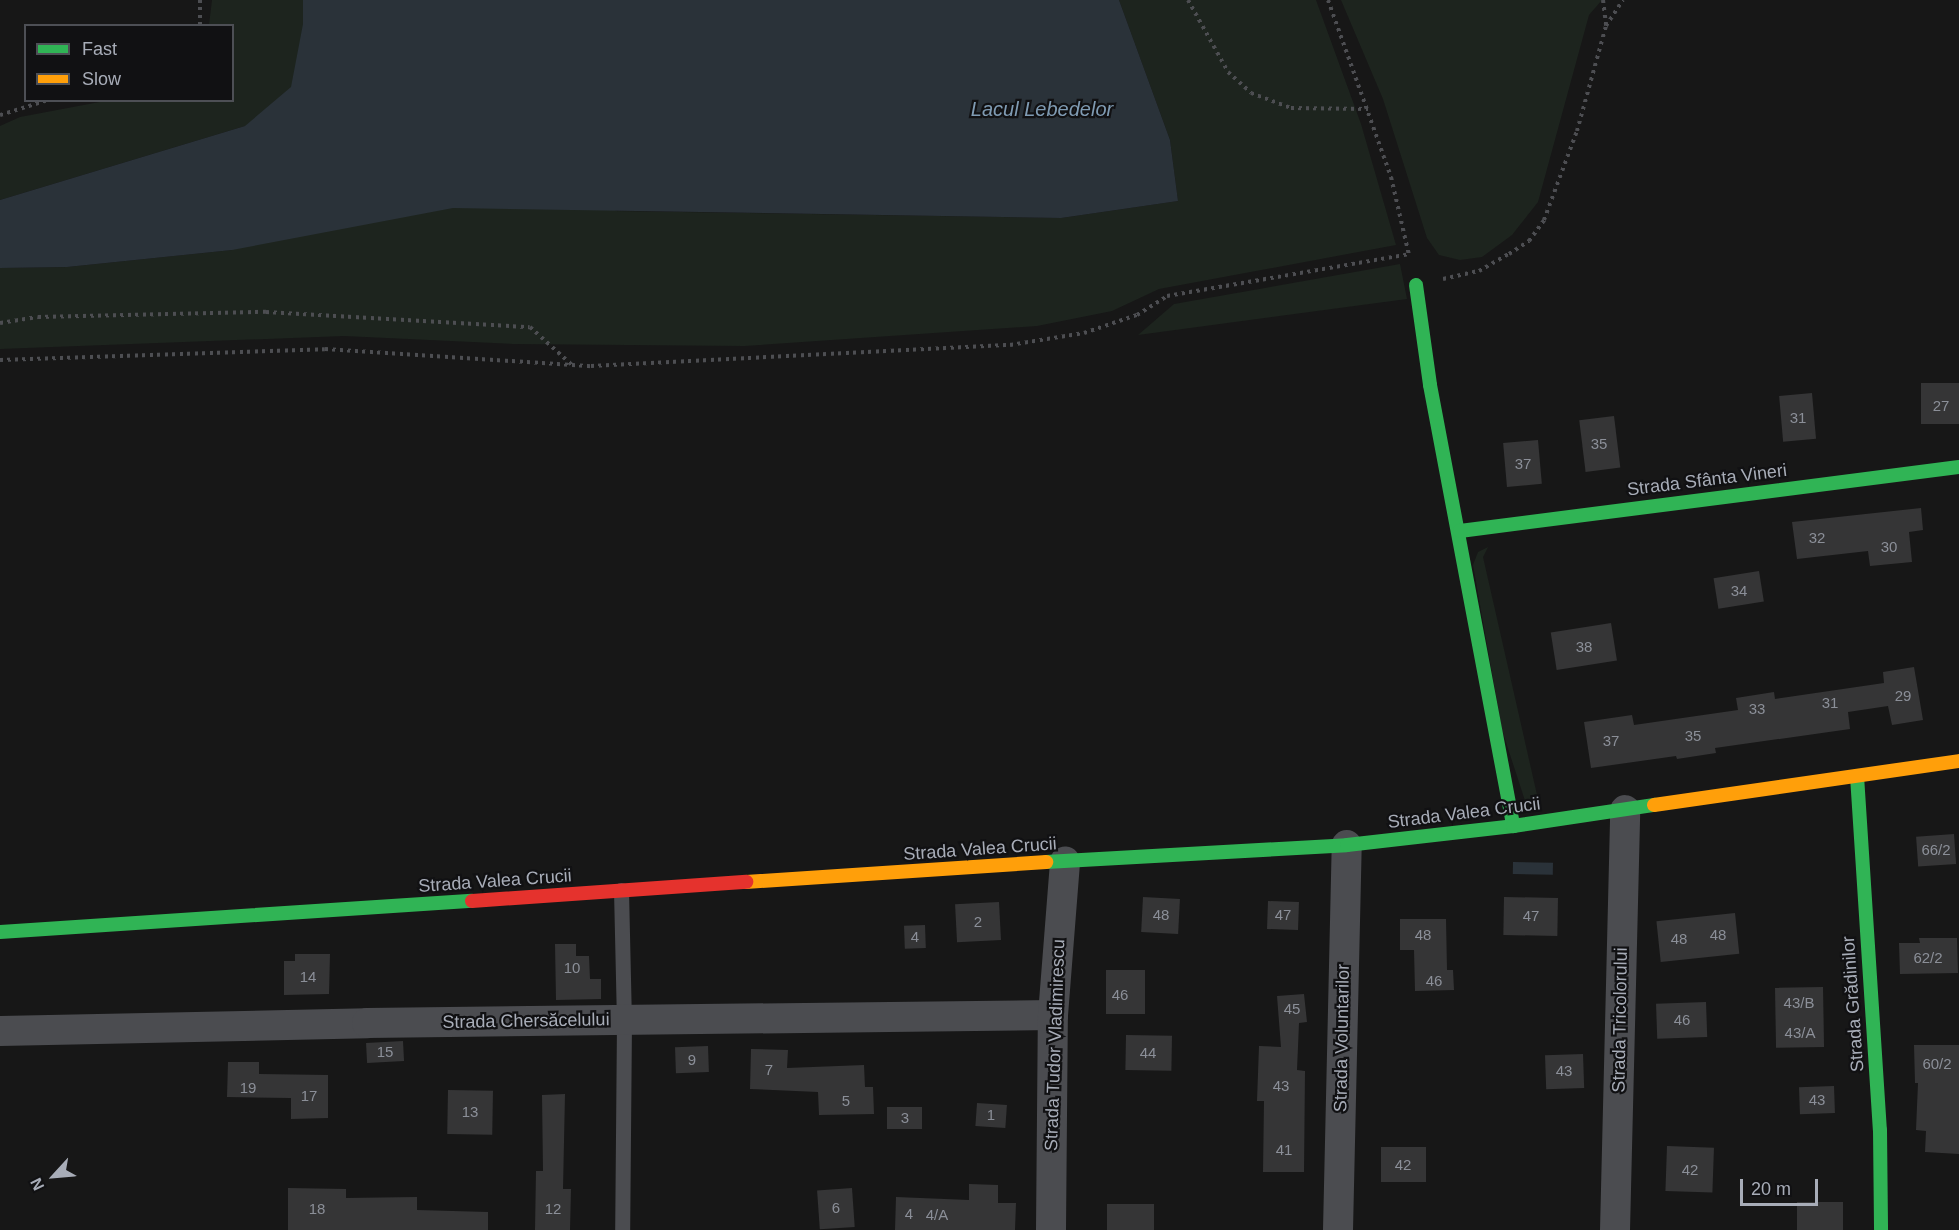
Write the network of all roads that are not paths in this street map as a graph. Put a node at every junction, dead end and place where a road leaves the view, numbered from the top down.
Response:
1 (1416, 285) road end
2 (1959, 466) edge
3 (1460, 531) junction
4 (1959, 761) edge
5 (1857, 776) junction
6 (1625, 810) junction
7 (1513, 826) junction
8 (1347, 845) junction
9 (1065, 861) junction
10 (621, 890) junction
11 (0, 932) edge
12 (1053, 1015) junction
13 (624, 1021) junction
14 (0, 1031) edge
15 (622, 1230) edge
16 (1051, 1230) edge
17 (1338, 1230) edge
18 (1615, 1230) edge
19 (1881, 1230) edge

1 - 3 street
2 - 3 street, Strada Sfânta Vineri
3 - 7 street
4 - 5 street, Strada Valea Crucii
5 - 6 street, Strada Valea Crucii
5 - 19 street, Strada Grădinilor
6 - 7 street, Strada Valea Crucii
6 - 18 street, Strada Tricolorului
7 - 8 street, Strada Valea Crucii
8 - 9 street, Strada Valea Crucii
8 - 17 street, Strada Voluntarilor
9 - 10 street, Strada Valea Crucii
9 - 12 street, Strada Tudor Vladimirescu
10 - 11 street, Strada Valea Crucii
10 - 13 lane
12 - 13 street, Strada Chersăcelului
12 - 16 street, Strada Tudor Vladimirescu
13 - 14 street, Strada Chersăcelului
13 - 15 lane

